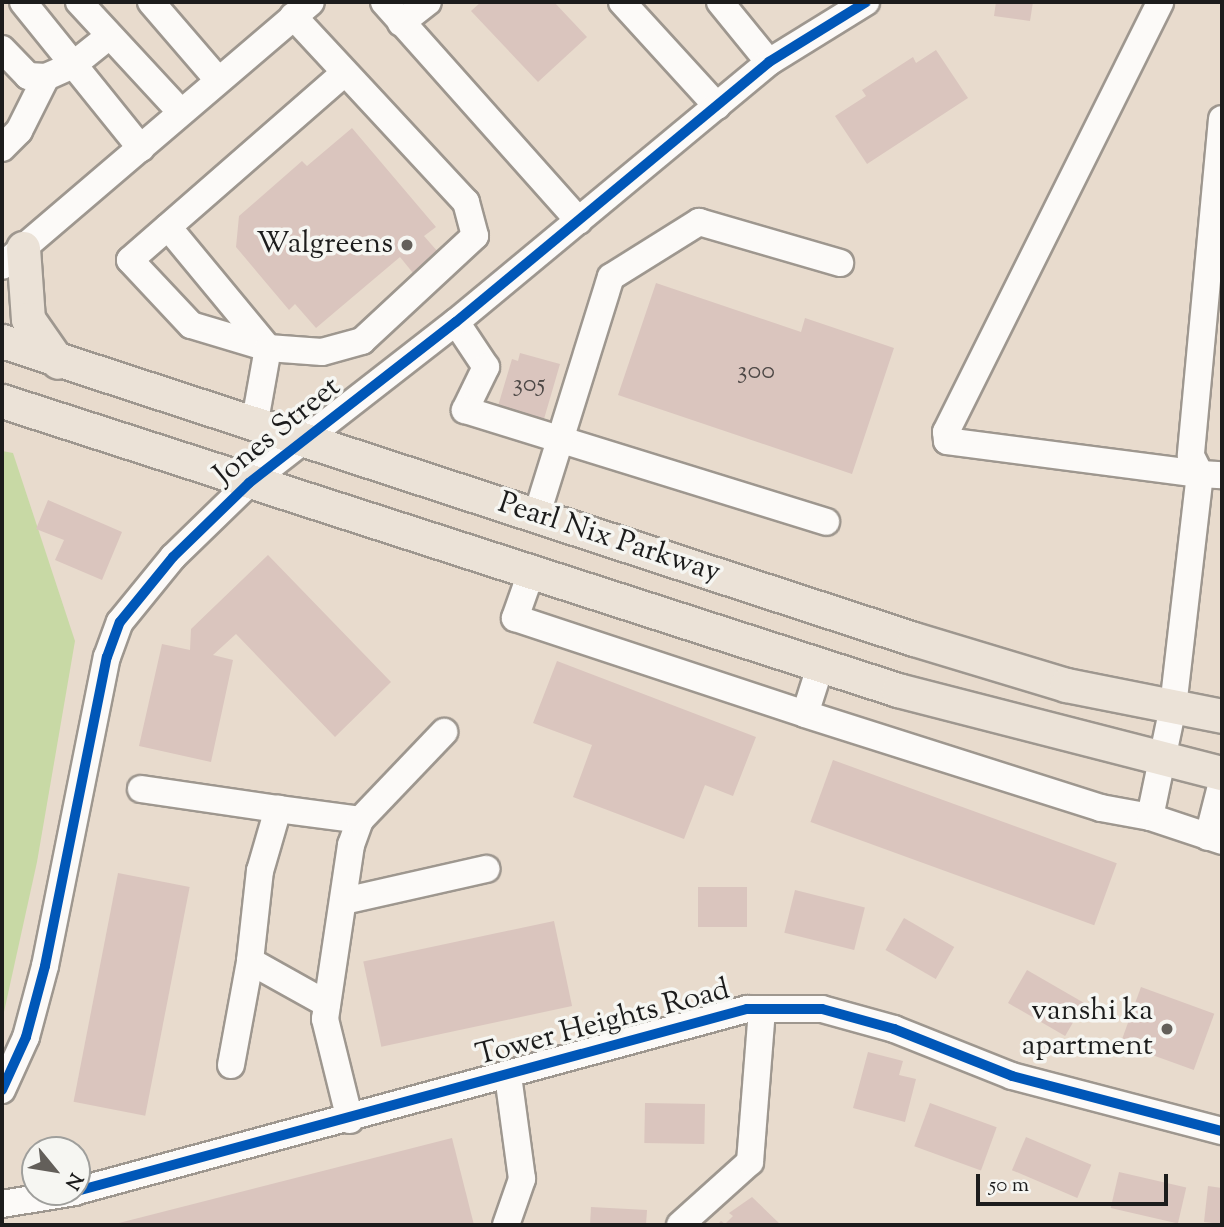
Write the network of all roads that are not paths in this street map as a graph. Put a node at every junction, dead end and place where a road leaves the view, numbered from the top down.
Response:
1 (23, 2) edge
2 (79, 2) edge
3 (151, 2) edge
4 (384, 2) edge
5 (428, 2) edge
6 (622, 2) edge
7 (720, 2) edge
8 (866, 2) edge
9 (1160, 2) edge
10 (301, 7) edge
11 (401, 23) junction
12 (108, 37) junction
13 (2, 49) edge
14 (769, 62) junction
15 (73, 65) junction
16 (344, 72) junction
17 (46, 77) junction
18 (218, 80) junction
19 (717, 106) junction
20 (181, 112) junction
21 (1222, 119) edge
22 (2, 148) edge
23 (141, 148) junction
24 (579, 221) junction
25 (167, 227) junction
26 (12, 257) edge
27 (840, 263) dead end
28 (456, 323) junction
29 (2, 341) edge
30 (268, 348) junction
31 (58, 362) junction
32 (2, 401) edge
33 (255, 421) junction
34 (307, 439) junction
35 (563, 439) junction
36 (1211, 474) edge
37 (249, 483) junction
38 (537, 514) junction
39 (826, 522) dead end
40 (532, 570) junction
41 (821, 664) junction
42 (1173, 707) junction
43 (805, 715) junction
44 (1222, 716) edge
45 (444, 732) dead end
46 (1164, 761) junction
47 (1222, 773) edge
48 (1222, 782) edge
49 (141, 789) dead end
50 (278, 809) junction
51 (1150, 817) junction
52 (360, 820) junction
53 (1215, 839) edge
54 (486, 869) dead end
55 (344, 901) junction
56 (250, 961) junction
57 (327, 1004) junction
58 (762, 1009) junction
59 (231, 1065) dead end
60 (508, 1076) junction
61 (2, 1090) edge
62 (350, 1120) junction
63 (1222, 1131) edge
64 (91, 1188) edge
65 (21, 1201) edge
66 (2, 1204) edge
67 (506, 1225) edge
68 (680, 1225) edge

1 - 15 street
2 - 12 street
3 - 18 street
4 - 11 street
5 - 11 street
6 - 19 street
7 - 14 street
8 - 14 street, Jones Street
9 - 36 street
10 - 16 street
10 - 18 street
11 - 24 street
12 - 15 street
12 - 20 street
13 - 17 street
14 - 19 street, Jones Street
15 - 17 street
15 - 23 street
16 - 25 street
16 - 30 street
17 - 22 street
18 - 20 street
19 - 24 street, Jones Street
20 - 23 street
21 - 36 street
23 - 26 street
24 - 28 street, Jones Street
25 - 30 street
25 - 30 street
26 - 31 main road
27 - 35 street
28 - 34 street, Jones Street
28 - 35 street
29 - 31 main road, Pearl Nix Parkway
30 - 33 street
31 - 33 main road, Pearl Nix Parkway
32 - 37 main road, Pearl Nix Parkway
33 - 34 main road, Pearl Nix Parkway
34 - 37 street, Jones Street
34 - 38 main road, Pearl Nix Parkway
35 - 38 street
35 - 39 street
36 - 42 street
37 - 40 main road, Pearl Nix Parkway
37 - 61 street, Jones Street
38 - 42 main road, Pearl Nix Parkway
40 - 41 main road, Pearl Nix Parkway
40 - 43 street
41 - 43 street
41 - 46 main road, Pearl Nix Parkway
42 - 44 main road, Pearl Nix Parkway
42 - 46 street
43 - 51 street
45 - 52 street
46 - 47 main road, Pearl Nix Parkway
46 - 51 street
48 - 53 street
49 - 50 street
50 - 52 street
50 - 56 street
51 - 53 street
52 - 55 street
54 - 55 street
55 - 57 street
56 - 57 street
56 - 59 street
57 - 62 street
58 - 60 street, Tower Heights Road
58 - 63 street, Tower Heights Road
58 - 68 street
60 - 62 street, Tower Heights Road
60 - 67 street
62 - 64 street, Tower Heights Road
65 - 66 street, Tower Heights Road

